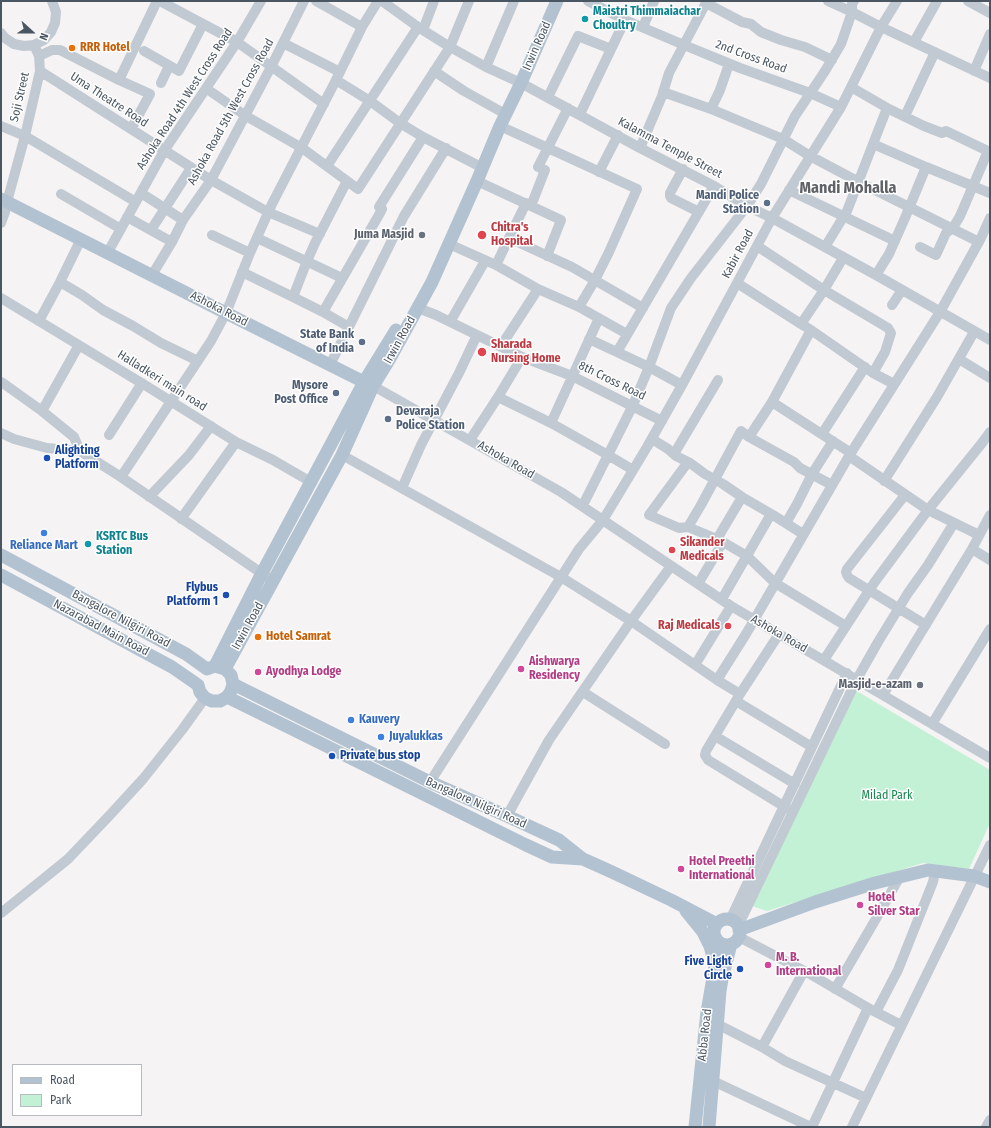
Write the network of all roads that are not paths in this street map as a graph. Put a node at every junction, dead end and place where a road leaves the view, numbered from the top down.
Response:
1 (53, 1) edge
2 (157, 1) edge
3 (160, 1) edge
4 (261, 1) edge
5 (304, 1) edge
6 (316, 1) edge
7 (378, 1) edge
8 (382, 1) edge
9 (434, 1) edge
10 (469, 1) edge
11 (514, 1) edge
12 (549, 1) edge
13 (557, 1) edge
14 (588, 1) edge
15 (654, 1) edge
16 (828, 1) edge
17 (854, 1) edge
18 (897, 1) edge
19 (937, 1) edge
20 (968, 1) edge
21 (707, 2) edge
22 (852, 12) junction
23 (990, 13) edge
24 (626, 20) junction
25 (203, 24) junction
26 (362, 27) junction
27 (643, 27) junction
28 (881, 27) junction
29 (421, 28) junction
30 (1, 33) edge
31 (990, 34) edge
32 (238, 42) junction
33 (914, 42) junction
34 (283, 43) junction
35 (34, 45) junction
36 (684, 45) junction
37 (450, 47) junction
38 (611, 49) junction
39 (144, 51) dead end
40 (935, 52) junction
41 (39, 56) junction
42 (832, 60) junction
43 (729, 64) junction
44 (169, 66) junction
45 (272, 67) junction
46 (486, 67) junction
47 (40, 71) junction
48 (434, 71) junction
49 (974, 71) junction
50 (338, 76) junction
51 (990, 78) edge
52 (119, 80) junction
53 (517, 81) junction
54 (161, 83) dead end
55 (851, 87) junction
56 (207, 89) junction
57 (663, 92) junction
58 (810, 93) junction
59 (548, 97) junction
60 (370, 102) junction
61 (324, 104) junction
62 (840, 107) junction
63 (568, 108) junction
64 (887, 108) junction
65 (711, 109) junction
66 (500, 111) junction
67 (580, 114) junction
68 (246, 116) junction
69 (904, 116) junction
70 (400, 123) junction
71 (1, 126) edge
72 (500, 126) junction
73 (131, 130) junction
74 (618, 135) junction
75 (25, 136) junction
76 (423, 137) junction
77 (783, 139) junction
78 (873, 144) junction
79 (302, 148) junction
80 (446, 148) junction
81 (548, 148) junction
82 (640, 148) junction
83 (164, 151) junction
84 (989, 152) edge
85 (810, 156) junction
86 (477, 165) junction
87 (327, 166) junction
88 (926, 167) junction
89 (191, 168) junction
90 (683, 169) junction
91 (599, 172) junction
92 (211, 180) junction
93 (347, 181) junction
94 (477, 181) junction
95 (859, 182) junction
96 (714, 186) junction
97 (973, 187) junction
98 (790, 190) junction
99 (141, 193) junction
100 (990, 193) edge
101 (61, 194) dead end
102 (4, 200) edge
103 (136, 202) junction
104 (528, 205) junction
105 (748, 206) junction
106 (909, 207) junction
107 (166, 208) junction
108 (268, 212) junction
109 (699, 212) junction
110 (127, 217) junction
111 (843, 217) junction
112 (772, 218) junction
113 (990, 218) edge
114 (183, 220) junction
115 (1, 223) edge
116 (953, 228) junction
117 (121, 229) junction
118 (151, 230) junction
119 (320, 234) junction
120 (212, 235) dead end
121 (257, 238) junction
122 (509, 238) junction
123 (81, 239) junction
124 (895, 241) junction
125 (172, 242) junction
126 (979, 242) junction
127 (449, 244) junction
128 (757, 246) junction
129 (920, 247) dead end
130 (825, 248) junction
131 (108, 252) junction
132 (250, 253) junction
133 (547, 256) junction
134 (844, 258) junction
135 (307, 261) junction
136 (485, 261) junction
137 (496, 266) junction
138 (242, 272) junction
139 (152, 275) junction
140 (876, 275) junction
141 (342, 278) junction
142 (595, 280) junction
143 (60, 282) junction
144 (737, 283) junction
145 (538, 289) junction
146 (824, 290) junction
147 (902, 290) junction
148 (293, 297) junction
149 (1, 298) edge
150 (892, 305) dead end
151 (579, 307) junction
152 (418, 308) junction
153 (643, 308) junction
154 (323, 312) junction
155 (940, 312) junction
156 (226, 313) junction
157 (599, 318) junction
158 (39, 321) junction
159 (450, 322) junction
160 (800, 324) junction
161 (349, 327) junction
162 (811, 330) junction
163 (974, 332) junction
164 (628, 334) junction
165 (477, 335) junction
166 (589, 339) junction
167 (990, 340) edge
168 (79, 345) junction
169 (501, 346) junction
170 (618, 352) junction
171 (522, 357) junction
172 (959, 359) junction
173 (198, 360) junction
174 (330, 365) junction
175 (649, 367) junction
176 (865, 367) junction
177 (873, 373) junction
178 (572, 376) junction
179 (990, 378) edge
180 (718, 380) dead end
181 (1, 382) edge
182 (142, 383) junction
183 (368, 384) junction
184 (894, 384) junction
185 (682, 385) junction
186 (498, 397) junction
187 (171, 401) junction
188 (772, 402) junction
189 (633, 405) junction
190 (42, 411) junction
191 (434, 420) junction
192 (662, 421) junction
193 (551, 423) junction
194 (211, 426) junction
195 (1, 433) edge
196 (822, 434) junction
197 (109, 435) dead end
198 (989, 435) edge
199 (749, 437) junction
200 (652, 439) junction
201 (470, 440) junction
202 (833, 441) junction
203 (236, 442) junction
204 (80, 451) junction
205 (674, 454) junction
206 (850, 454) junction
207 (342, 455) junction
208 (608, 455) junction
209 (688, 462) junction
210 (633, 470) junction
211 (812, 474) junction
212 (121, 477) junction
213 (714, 479) junction
214 (884, 481) junction
215 (311, 482) junction
216 (832, 485) junction
217 (402, 488) junction
218 (905, 495) junction
219 (150, 497) junction
220 (742, 498) junction
221 (583, 505) junction
222 (928, 510) junction
223 (771, 514) junction
224 (990, 515) edge
225 (181, 519) junction
226 (603, 520) junction
227 (786, 523) junction
228 (954, 523) junction
229 (688, 527) junction
230 (803, 534) junction
231 (980, 535) junction
232 (720, 541) junction
233 (972, 549) junction
234 (1, 555) edge
235 (747, 556) junction
236 (990, 560) edge
237 (671, 566) junction
238 (262, 573) junction
239 (1, 575) edge
240 (561, 577) junction
241 (273, 581) junction
242 (775, 583) junction
243 (698, 584) junction
244 (869, 591) junction
245 (722, 599) junction
246 (731, 606) junction
247 (898, 609) junction
248 (754, 619) junction
249 (631, 621) junction
250 (846, 626) junction
251 (926, 626) junction
252 (990, 629) edge
253 (779, 634) junction
254 (824, 660) junction
255 (695, 665) junction
256 (215, 668) junction
257 (847, 674) junction
258 (717, 680) junction
259 (857, 680) junction
260 (233, 684) junction
261 (583, 692) junction
262 (883, 695) junction
263 (205, 698) junction
264 (227, 698) junction
265 (738, 698) junction
266 (932, 724) junction
267 (715, 736) junction
268 (665, 744) dead end
269 (812, 747) junction
270 (990, 758) edge
271 (430, 782) junction
272 (795, 784) junction
273 (784, 807) junction
274 (793, 812) junction
275 (507, 816) junction
276 (990, 845) edge
277 (582, 860) junction
278 (935, 871) junction
279 (974, 876) junction
280 (899, 878) junction
281 (990, 882) edge
282 (681, 905) junction
283 (1, 914) edge
284 (717, 924) junction
285 (733, 933) junction
286 (804, 971) junction
287 (713, 976) junction
288 (835, 989) junction
289 (872, 1010) junction
290 (717, 1024) junction
291 (901, 1025) junction
292 (762, 1047) junction
293 (713, 1081) junction
294 (833, 1082) junction
295 (866, 1098) junction
296 (990, 1120) edge
297 (695, 1127) edge
298 (709, 1127) edge
299 (811, 1127) edge
300 (852, 1127) edge
301 (986, 1127) edge

1 - 35 street
2 - 52 street
3 - 25 street
4 - 32 street, Ashoka Road 4th West Cross Road
5 - 34 street, Ashoka Road 5th West Cross Road
6 - 26 street
7 - 26 street
8 - 29 street, Kalamma Temple Street
9 - 29 street
10 - 37 street
11 - 46 street
12 - 53 main road
13 - 53 main road, Irwin Road
14 - 24 street, 2nd Cross Road
15 - 27 street
16 - 22 street
17 - 22 street
18 - 28 street, Kabir Road
19 - 33 street
20 - 23 street
21 - 36 street
21 - 42 street
22 - 28 street
22 - 42 street
24 - 27 street, 2nd Cross Road
24 - 38 street
25 - 32 street
25 - 44 street
26 - 50 street
27 - 36 street, 2nd Cross Road
28 - 33 street
28 - 55 street, Kabir Road
29 - 37 street, Kalamma Temple Street
29 - 60 street
30 - 35 street
31 - 49 street
32 - 45 street
32 - 56 street, Ashoka Road 4th West Cross Road
33 - 40 street
34 - 45 street, Ashoka Road 5th West Cross Road
34 - 50 street
35 - 41 street, Soji Street
36 - 43 street, 2nd Cross Road
36 - 57 street
37 - 46 street, Kalamma Temple Street
37 - 48 street
38 - 59 street
38 - 67 street
39 - 44 street
40 - 49 street
40 - 69 street
41 - 47 street, Soji Street
41 - 52 street
42 - 58 street
43 - 58 street, 2nd Cross Road
43 - 65 street
44 - 54 street
45 - 61 street
45 - 68 street, Ashoka Road 5th West Cross Road
46 - 53 street, Kalamma Temple Street
47 - 73 street, Uma Theatre Road
47 - 75 street, Soji Street
48 - 66 street
48 - 70 street
49 - 51 street
50 - 60 street
50 - 61 street
52 - 73 street
53 - 59 street, Kalamma Temple Street
53 - 66 main road, Irwin Road
53 - 72 main road, Irwin Road
55 - 62 street, Kabir Road
55 - 64 street
56 - 68 street
56 - 83 street, Ashoka Road 4th West Cross Road
57 - 65 street
57 - 82 street
58 - 62 street, 2nd Cross Road
58 - 77 street
59 - 63 street, Kalamma Temple Street
60 - 70 street
60 - 87 street
61 - 79 street
62 - 85 street, Kabir Road
63 - 67 street, Kalamma Temple Street
63 - 81 street
64 - 69 street
64 - 78 street
65 - 77 street
66 - 86 main road, Irwin Road
67 - 74 street, Kalamma Temple Street
68 - 79 street
68 - 92 street, Ashoka Road 5th West Cross Road
69 - 84 street
70 - 76 street
70 - 93 street
71 - 75 street
72 - 81 street
72 - 94 main road, Irwin Road
73 - 83 street, Uma Theatre Road
74 - 82 street, Kalamma Temple Street
74 - 91 street
75 - 102 street, Soji Street
75 - 103 street
76 - 80 street
76 - 141 street
77 - 85 street
77 - 105 street
78 - 88 street
78 - 95 street
79 - 87 street
79 - 108 street
80 - 86 street
80 - 161 street
81 - 91 street
81 - 104 street
82 - 90 street, Kalamma Temple Street
83 - 89 street, Uma Theatre Road
83 - 99 street, Ashoka Road 4th West Cross Road
84 - 97 street
85 - 95 street
85 - 98 street, Kabir Road
86 - 183 main road, Irwin Road
87 - 93 street
88 - 97 street
88 - 106 street
89 - 92 street, Uma Theatre Road
89 - 107 street
90 - 96 street, Kalamma Temple Street
90 - 109 street
91 - 142 street
92 - 108 street, Uma Theatre Road
92 - 114 street, Ashoka Road 5th West Cross Road
93 - 119 street
94 - 104 street
94 - 127 main road, Irwin Road
95 - 106 street
95 - 111 street
96 - 105 street, Kalamma Temple Street
96 - 109 street
97 - 100 street
97 - 116 street
98 - 111 street
98 - 112 street, Kabir Road
99 - 103 street, Ashoka Road 4th West Cross Road
99 - 107 street
101 - 117 street
102 - 115 street, Soji Street
102 - 123 main road, Ashoka Road
103 - 110 street, Ashoka Road 4th West Cross Road
104 - 122 street
104 - 133 street
105 - 112 street, Kalamma Temple Street
105 - 175 street
106 - 116 street
106 - 124 street
107 - 114 street
107 - 118 street
108 - 119 street, Uma Theatre Road
108 - 121 street
109 - 153 street
110 - 117 street, Ashoka Road 4th West Cross Road
110 - 118 street
111 - 124 street
111 - 130 street
112 - 128 street, Kabir Road
112 - 130 street, Kalamma Temple Street
113 - 126 street
114 - 125 street, Ashoka Road 5th West Cross Road
116 - 126 street
116 - 129 street
117 - 131 street, Ashoka Road 4th West Cross Road
118 - 125 street
119 - 135 street
120 - 132 street
121 - 132 street
121 - 135 street
122 - 133 street
122 - 137 street
123 - 131 main road, Ashoka Road
123 - 143 street
124 - 140 street
125 - 139 street, Ashoka Road 5th West Cross Road
126 - 155 street
127 - 136 street
127 - 152 main road, Irwin Road
128 - 144 street, Kabir Road
128 - 146 street
130 - 134 street, Kalamma Temple Street
131 - 139 main road, Ashoka Road
132 - 138 street
133 - 142 street
134 - 140 street, Kalamma Temple Street
134 - 146 street
135 - 141 street
135 - 148 street
136 - 137 street
136 - 159 street
137 - 145 street
138 - 148 street
138 - 156 street
139 - 156 main road, Ashoka Road
140 - 147 street, Kalamma Temple Street
141 - 154 street
142 - 151 street
142 - 153 street
143 - 158 street
143 - 173 street
144 - 160 street
144 - 185 street, Kabir Road
145 - 151 street
145 - 169 street
146 - 160 street
146 - 177 street
147 - 150 street
147 - 155 street, Kalamma Temple Street
148 - 154 street
149 - 158 street, Halladkeri main road
151 - 157 street
152 - 159 street, 8th Cross Road
152 - 183 main road, Irwin Road
153 - 164 street
154 - 161 street
155 - 163 street, Kalamma Temple Street
155 - 184 street
156 - 173 street
156 - 174 main road, Ashoka Road
157 - 164 street
157 - 166 street
158 - 168 street, Halladkeri main road
159 - 165 street, 8th Cross Road
160 - 162 street
161 - 174 street
162 - 176 street
162 - 188 street
163 - 167 street, Kalamma Temple Street
163 - 172 street
164 - 170 street
165 - 169 street, 8th Cross Road
165 - 191 street
166 - 170 street
166 - 178 street
168 - 182 street, Halladkeri main road
168 - 190 street
169 - 171 street, 8th Cross Road
170 - 175 street
171 - 178 street, 8th Cross Road
171 - 186 street
172 - 179 street
172 - 214 street
173 - 187 street
174 - 183 main road, Ashoka Road
175 - 185 street
175 - 189 street
176 - 177 street
176 - 196 street
177 - 184 street
178 - 189 street, 8th Cross Road
178 - 193 street
180 - 205 street
181 - 190 street
182 - 187 street, Halladkeri main road
182 - 197 street
183 - 191 street, Ashoka Road
183 - 207 main road, Irwin Road
183 - 215 main road, Irwin Road
184 - 206 street
185 - 192 street, Kabir Road
186 - 193 street
186 - 201 street
187 - 194 street, Halladkeri main road
187 - 212 street
188 - 196 street
188 - 199 street
189 - 192 street, 8th Cross Road
189 - 208 street
190 - 204 street
191 - 201 street, Ashoka Road
191 - 217 street
192 - 200 street, Kabir Road
193 - 208 street
194 - 203 street, Halladkeri main road
194 - 219 street
195 - 204 street
196 - 202 street
198 - 222 street
199 - 211 street
199 - 213 street
200 - 205 street
200 - 210 street, Kabir Road
201 - 221 street, Ashoka Road
202 - 206 street
202 - 211 street
203 - 215 street, Halladkeri main road
203 - 225 street
204 - 212 street
205 - 209 street
206 - 214 street
206 - 216 street
207 - 217 street
207 - 241 main road, Irwin Road
208 - 210 street
208 - 221 street
209 - 213 street
209 - 229 street
210 - 226 street, Kabir Road
211 - 216 street
211 - 227 street
212 - 219 street
213 - 220 street
213 - 229 street
214 - 218 street
215 - 238 main road, Irwin Road
216 - 230 street
217 - 240 street
218 - 222 street
218 - 244 street
219 - 225 street
220 - 223 street
220 - 232 street
221 - 226 street, Ashoka Road
222 - 228 street
222 - 244 street
223 - 227 street
223 - 235 street
224 - 231 street
225 - 238 street
226 - 237 street, Ashoka Road
226 - 240 street, Kabir Road
227 - 230 street
228 - 231 street
228 - 247 street
229 - 232 street
230 - 242 street
231 - 233 street
232 - 235 street
232 - 243 street
233 - 236 street
233 - 251 street
234 - 256 main road, Bangalore Nilgiri Road
235 - 242 street
235 - 245 street
237 - 243 street, Ashoka Road
237 - 249 street
238 - 241 street
238 - 256 main road, Irwin Road
239 - 263 main road, Nazarabad Main Road
240 - 249 street
240 - 271 street, Kabir Road
241 - 256 main road, Irwin Road
242 - 248 street
242 - 250 street
243 - 245 street, Ashoka Road
244 - 247 street
244 - 250 street
245 - 246 street, Ashoka Road
246 - 248 street, Ashoka Road
246 - 255 street
247 - 251 street
247 - 259 street
248 - 253 street, Ashoka Road
248 - 258 street
249 - 255 street
249 - 261 street
250 - 254 street
251 - 262 street
252 - 266 street
253 - 254 street, Ashoka Road
253 - 265 street
254 - 257 street, Ashoka Road
255 - 258 street
256 - 260 main road, Bangalore Nilgiri Road
257 - 259 street, Ashoka Road
257 - 269 street
258 - 265 street
259 - 262 street, Ashoka Road
259 - 274 street
260 - 264 main road
260 - 271 main road, Bangalore Nilgiri Road
261 - 268 street
261 - 275 street
262 - 266 street, Ashoka Road
263 - 264 main road
263 - 283 street
264 - 277 main road
265 - 267 street
265 - 269 street
266 - 270 street, Ashoka Road
267 - 272 street
267 - 273 street
269 - 272 street
271 - 275 main road, Bangalore Nilgiri Road
272 - 273 street
273 - 274 street
273 - 285 street
274 - 285 street
275 - 277 main road, Bangalore Nilgiri Road
276 - 279 street
277 - 282 main road, Bangalore Nilgiri Road
278 - 279 main road
278 - 280 main road
278 - 289 street
279 - 281 main road
279 - 291 street
280 - 285 main road
280 - 288 street
282 - 284 main road, Bangalore Nilgiri Road
282 - 287 main road
284 - 285 main road
284 - 285 main road
285 - 286 street
285 - 287 main road, Abba Road
285 - 290 main road
286 - 288 street
286 - 292 street
287 - 297 main road, Abba Road
288 - 289 street
289 - 291 street
289 - 294 street
290 - 292 street
290 - 293 main road
291 - 295 street
292 - 294 street
293 - 298 main road
293 - 299 street
294 - 295 street
294 - 299 street
295 - 300 street
296 - 301 street

